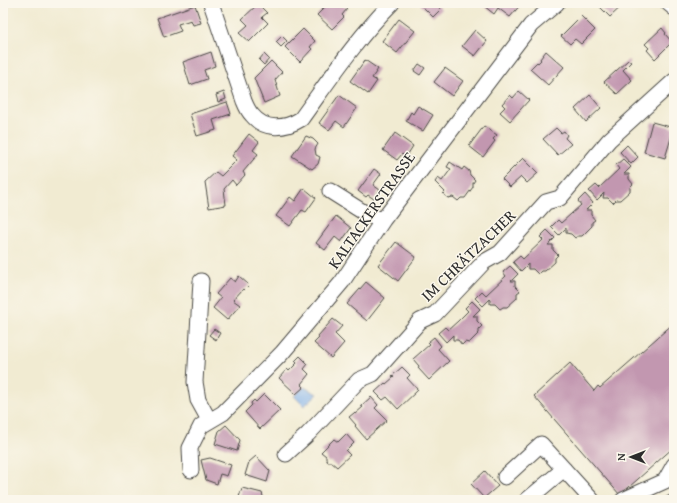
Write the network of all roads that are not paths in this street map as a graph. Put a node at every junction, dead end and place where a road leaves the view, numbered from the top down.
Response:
1 (211, 3) edge
2 (392, 3) edge
3 (556, 3) edge
4 (668, 3) edge
5 (674, 8) edge
6 (674, 81) edge
7 (330, 191) dead end
8 (383, 220) junction
9 (201, 281) dead end
10 (205, 423) junction
11 (286, 454) dead end
12 (674, 465) edge
13 (564, 469) junction
14 (191, 470) dead end
15 (505, 477) dead end
16 (527, 500) edge
17 (592, 500) edge
18 (623, 500) edge

1 - 2 street
3 - 8 street, KALTACKERSTRASSE
4 - 5 street
6 - 11 street, IM CHRÄTZACHER
7 - 8 street
8 - 10 street, KALTACKERSTRASSE
9 - 10 street
10 - 14 street
12 - 18 street
13 - 15 street
13 - 16 street
13 - 17 street

